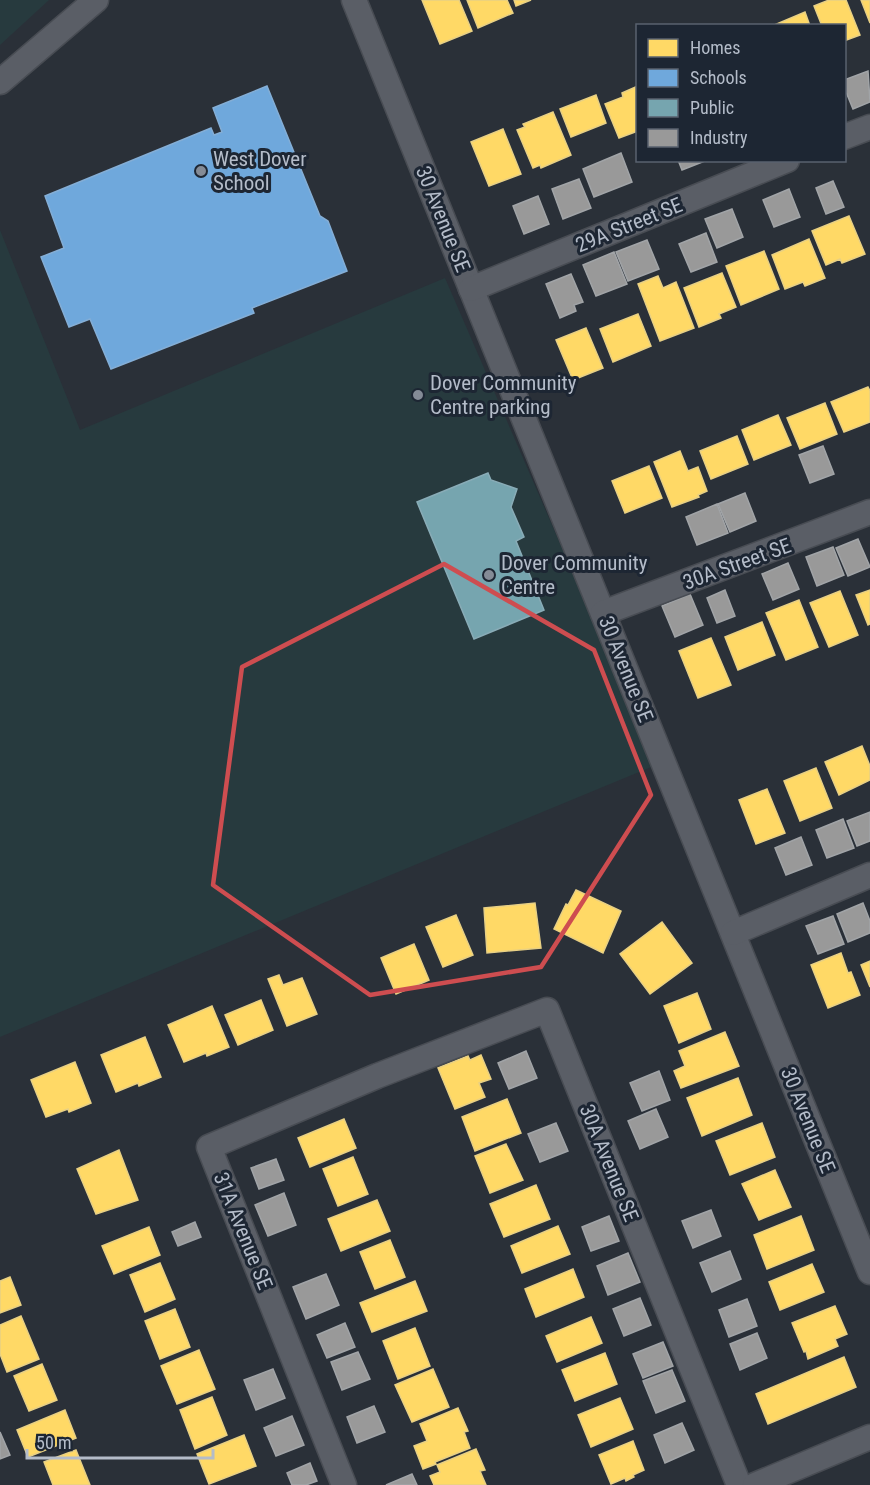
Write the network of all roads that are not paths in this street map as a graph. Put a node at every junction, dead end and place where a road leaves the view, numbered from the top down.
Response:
1 (96, 0) edge
2 (354, 0) edge
3 (0, 82) edge
4 (870, 127) edge
5 (846, 136) edge
6 (782, 162) edge
7 (471, 289) junction
8 (870, 512) edge
9 (603, 613) junction
10 (870, 875) edge
11 (733, 933) junction
12 (377, 1076) joint
13 (868, 1258) edge
14 (870, 1437) edge
15 (344, 1485) edge
16 (739, 1485) edge
17 (755, 1485) edge

1 - 3 street
2 - 7 street, 30 Avenue SE
4 - 5 street
6 - 7 street, 29A Street SE
7 - 9 street, 30 Avenue SE
8 - 9 street, 30A Street SE
9 - 11 street, 30 Avenue SE
10 - 11 street
11 - 13 street, 30 Avenue SE
12 - 15 street, 31A Avenue SE
12 - 16 street, 30A Avenue SE
14 - 17 street

